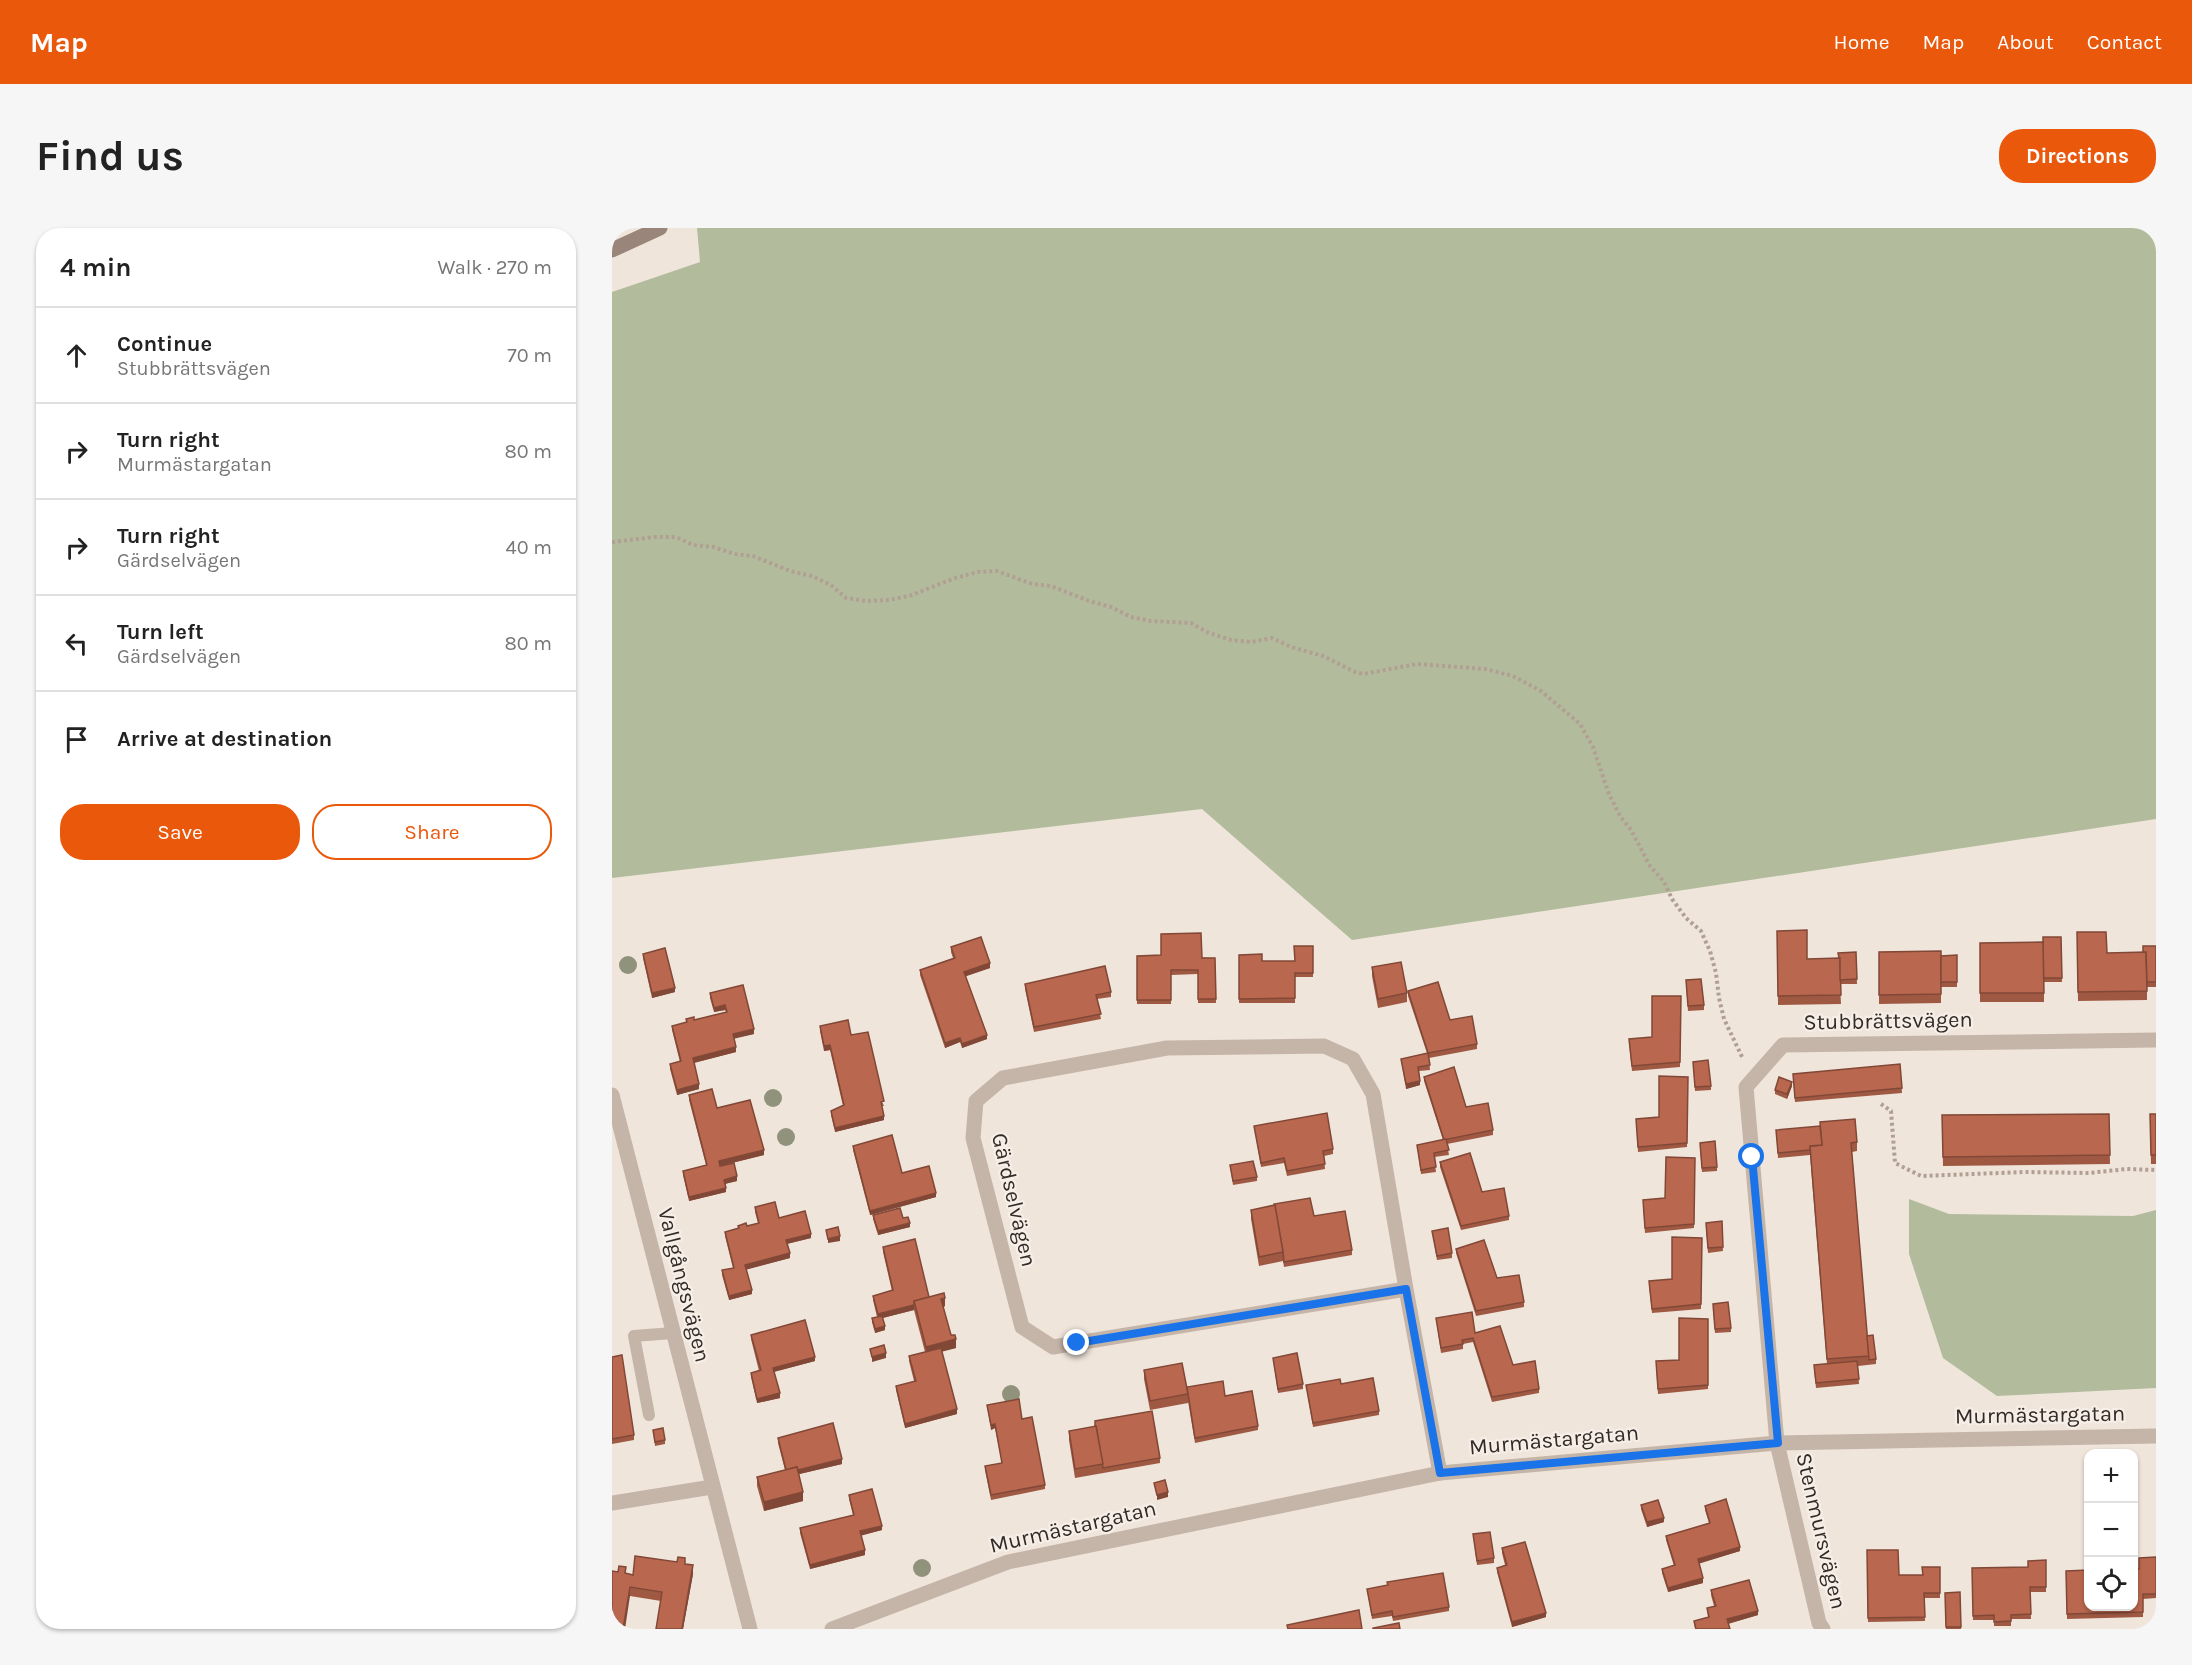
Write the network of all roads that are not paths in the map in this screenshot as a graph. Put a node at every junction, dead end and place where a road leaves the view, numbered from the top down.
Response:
1 (660, 228) edge
2 (612, 250) edge
3 (2156, 1040) edge
4 (612, 1095) edge
5 (614, 1113) edge
6 (1406, 1289) junction
7 (673, 1333) junction
8 (650, 1415) dead end
9 (2156, 1436) edge
10 (1778, 1443) junction
11 (1440, 1473) junction
12 (712, 1487) junction
13 (612, 1503) edge
14 (750, 1629) edge
15 (832, 1629) edge
16 (1823, 1629) edge

1 - 2 street
3 - 10 street, Stubbrättsvägen
4 - 5 street, Vallgångsvägen
5 - 7 street, Vallgångsvägen
6 - 6 street, Gärdselvägen
6 - 11 street, Gärdselvägen
7 - 8 lane
7 - 12 street, Vallgångsvägen
9 - 10 street, Murmästargatan
10 - 11 street, Murmästargatan
10 - 16 street, Stenmursvägen
11 - 15 street, Murmästargatan
12 - 13 street
12 - 14 street, Vallgångsvägen

